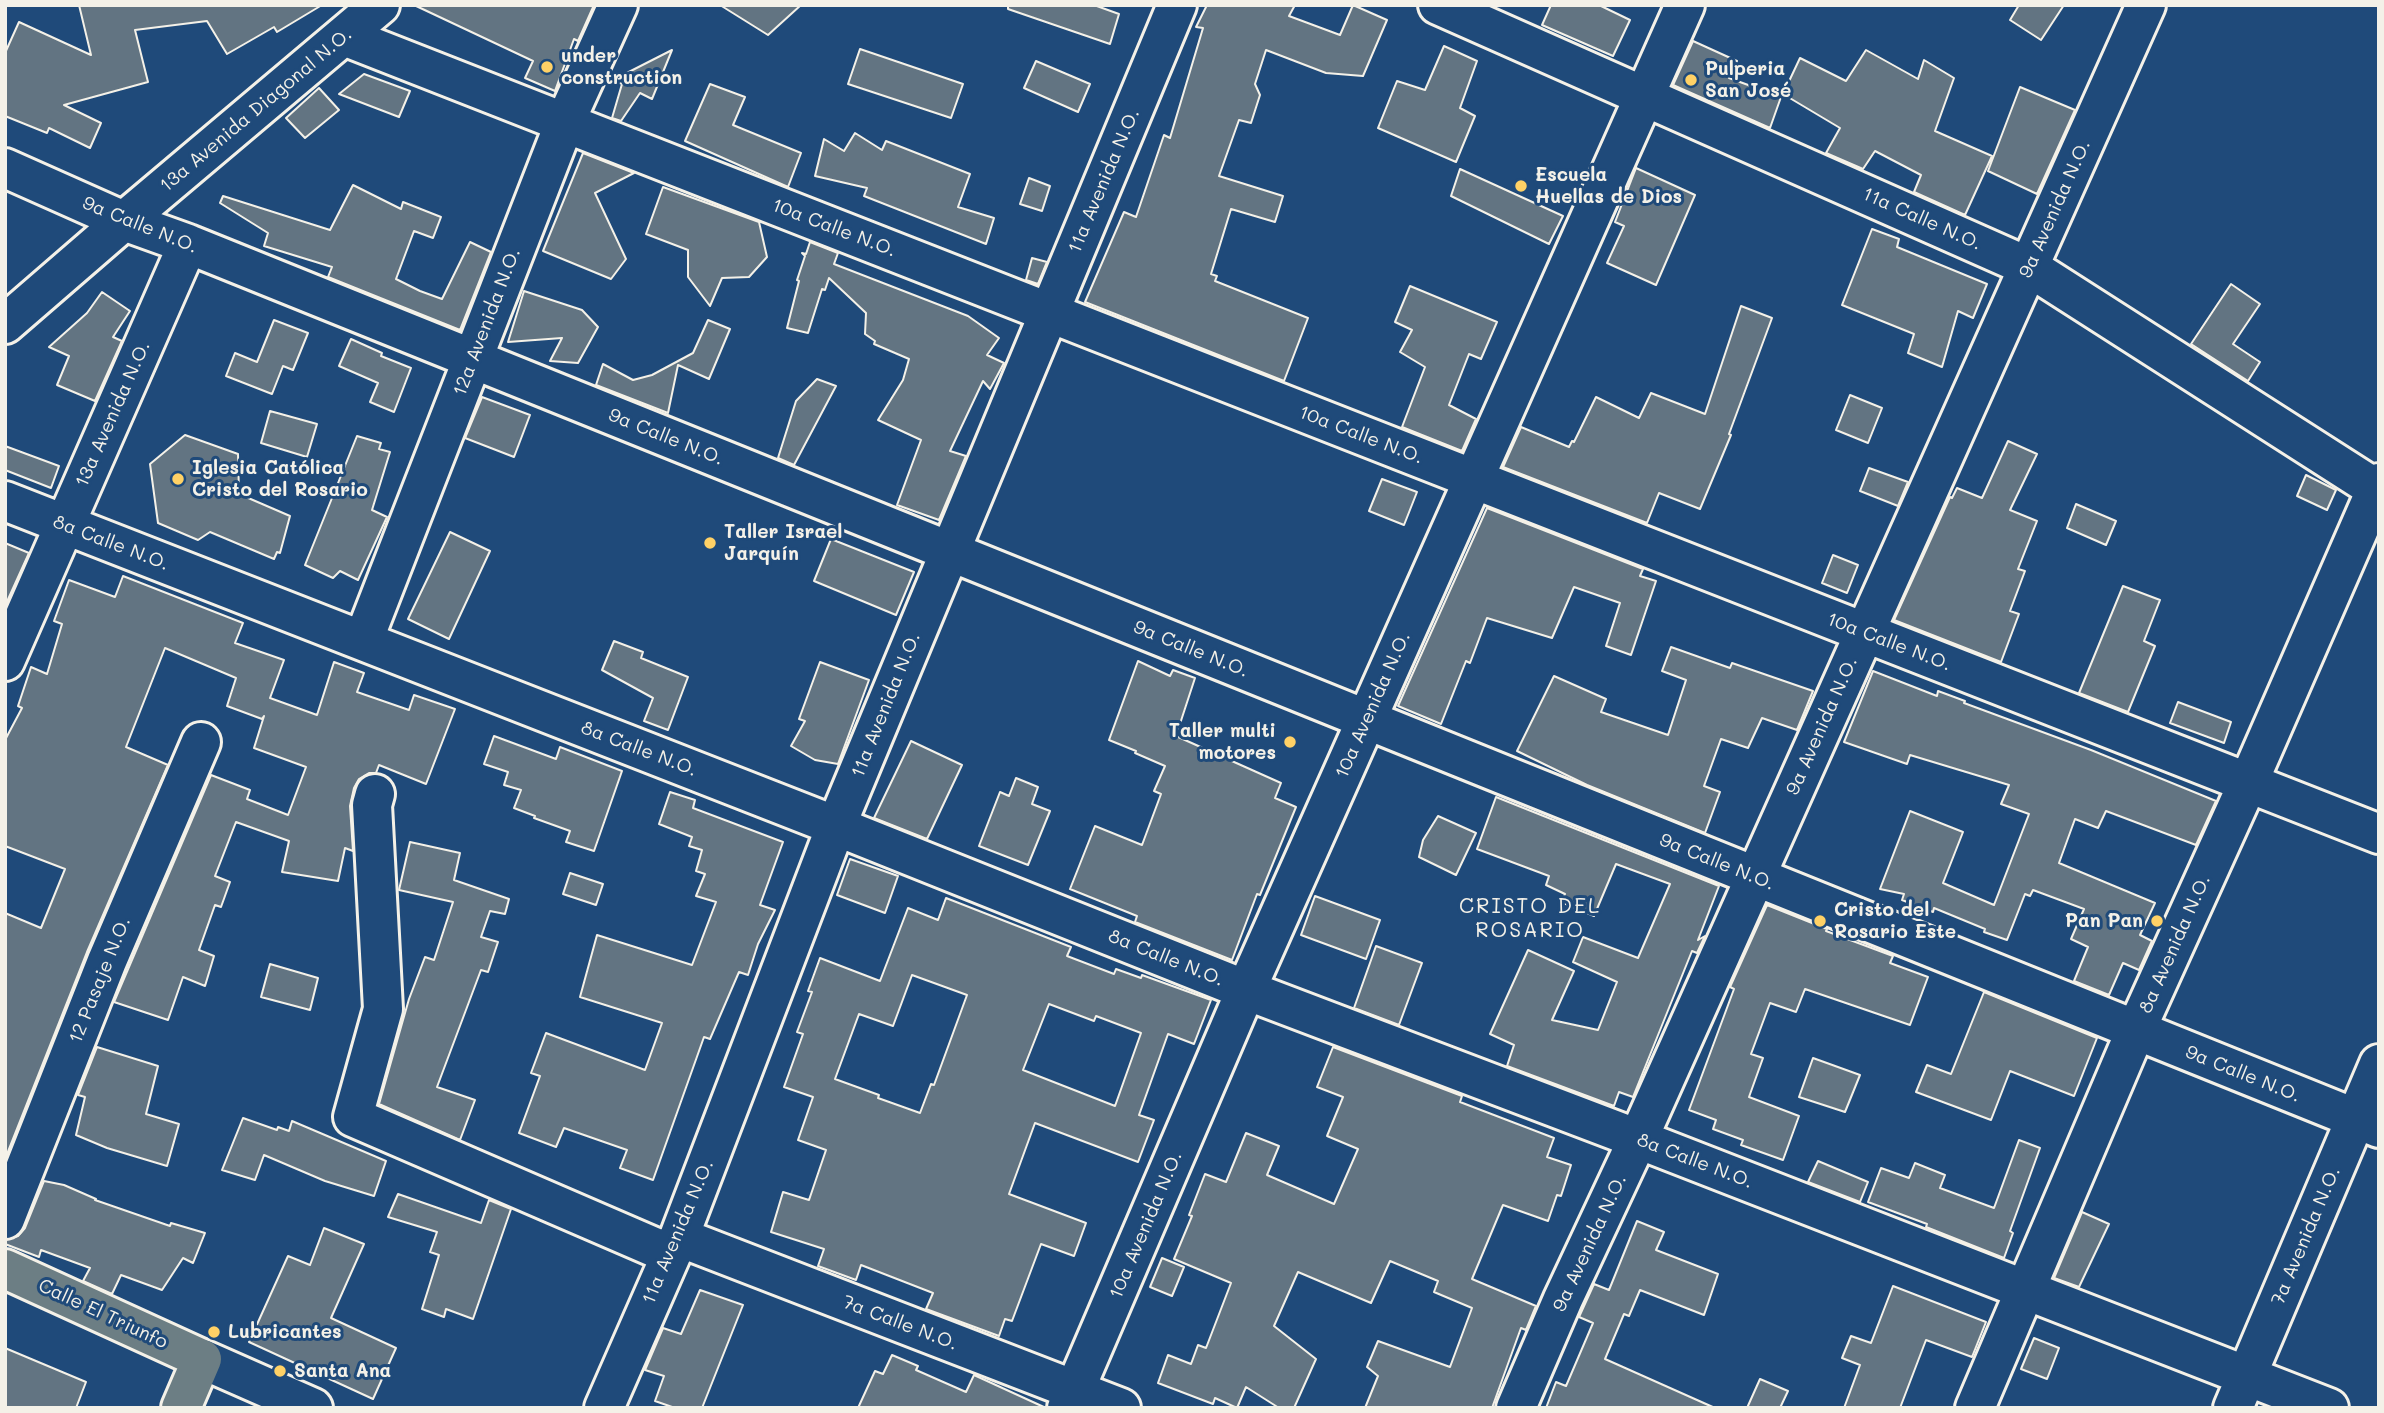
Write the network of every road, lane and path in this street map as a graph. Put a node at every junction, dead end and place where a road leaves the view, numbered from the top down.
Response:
1 (380, 5) edge
2 (618, 5) edge
3 (1177, 5) edge
4 (1438, 5) edge
5 (1685, 5) edge
6 (2146, 5) edge
7 (344, 36) junction
8 (1644, 96) junction
9 (565, 122) junction
10 (5, 168) edge
11 (124, 221) junction
12 (188, 244) junction
13 (2029, 267) junction
14 (1049, 313) junction
15 (5, 324) edge
16 (472, 359) junction
17 (1474, 479) junction
18 (2377, 486) edge
19 (5, 501) edge
20 (65, 525) junction
21 (949, 551) junction
22 (1864, 632) junction
23 (363, 641) junction
24 (5, 661) edge
25 (1366, 720) junction
26 (201, 742) dead end
27 (2249, 783) junction
28 (375, 794) dead end
29 (836, 826) junction
30 (2379, 834) edge
31 (1754, 877) junction
32 (1246, 990) junction
33 (2136, 1030) junction
34 (2379, 1064) edge
35 (2367, 1124) edge
36 (1639, 1139) junction
37 (5, 1220) edge
38 (675, 1245) junction
39 (5, 1269) edge
40 (2025, 1290) junction
41 (202, 1359) junction
42 (2240, 1392) edge
43 (1071, 1399) edge
44 (181, 1408) edge
45 (313, 1408) edge
46 (604, 1408) edge
47 (1121, 1408) edge
48 (1516, 1408) edge
49 (1975, 1408) edge
50 (2329, 1408) edge

1 - 7 street, 13a Avenida Diagonal N.O.
2 - 9 street, 12a Avenida N.O.
3 - 14 street, 11a Avenida N.O.
4 - 8 street, 11a Calle N.O.
5 - 8 street, 10a Avenida N.O.
6 - 13 street, 9a Avenida N.O.
7 - 9 street, 10a Calle N.O.
7 - 11 street, 13a Avenida Diagonal N.O.
8 - 13 street, 11a Calle N.O.
8 - 17 street, 10a Avenida N.O.
9 - 14 street, 10a Calle N.O.
9 - 16 street, 12a Avenida N.O.
10 - 11 street, 9a Calle N.O.
11 - 12 street, 9a Calle N.O.
11 - 15 street, 13a Avenida Diagonal N.O.
12 - 16 street, 9a Calle N.O.
12 - 20 street, 13a Avenida N.O.
13 - 18 street, 11a Calle N.O.
13 - 22 street, 9a Avenida N.O.
14 - 17 street, 10a Calle N.O.
14 - 21 street, 11a Avenida N.O.
16 - 21 street, 9a Calle N.O.
16 - 23 street, 12a Avenida N.O.
17 - 22 street, 10a Calle N.O.
17 - 25 street, 10a Avenida N.O.
18 - 27 street, 8a Avenida N.O.
19 - 20 street, 8a Calle N.O.
20 - 23 street, 8a Calle N.O.
20 - 24 street, 13a Avenida N.O.
21 - 25 street, 9a Calle N.O.
21 - 29 street, 11a Avenida N.O.
22 - 27 street, 10a Calle N.O.
22 - 31 street, 9a Avenida N.O.
23 - 29 street, 8a Calle N.O.
25 - 31 street, 9a Calle N.O.
25 - 32 street, 10a Avenida N.O.
26 - 37 street, 12 Pasaje N.O.
27 - 30 street, 10a Calle N.O.
27 - 33 street, 8a Avenida N.O.
28 - 38 street, 7a Calle N.O.
29 - 32 street, 8a Calle N.O.
29 - 38 street, 11a Avenida N.O.
31 - 33 street, 9a Calle N.O.
31 - 36 street, 9a Avenida N.O.
32 - 36 street, 8a Calle N.O.
32 - 43 street, 10a Avenida N.O.
33 - 35 street, 9a Calle N.O.
33 - 40 street, 8a Avenida N.O.
34 - 35 street, 7a Avenida N.O.
35 - 42 street, 7a Avenida N.O.
36 - 40 street, 8a Calle N.O.
36 - 48 street, 9a Avenida N.O.
38 - 43 street, 7a Calle N.O.
38 - 46 street, 11a Avenida N.O.
39 - 41 main road, Calle El Triunfo
40 - 42 street, 8a Calle N.O.
40 - 49 street, 8a Avenida N.O.
41 - 44 main road
41 - 45 street
42 - 50 street, 8a Calle N.O.
43 - 47 street, 7a Calle N.O.

